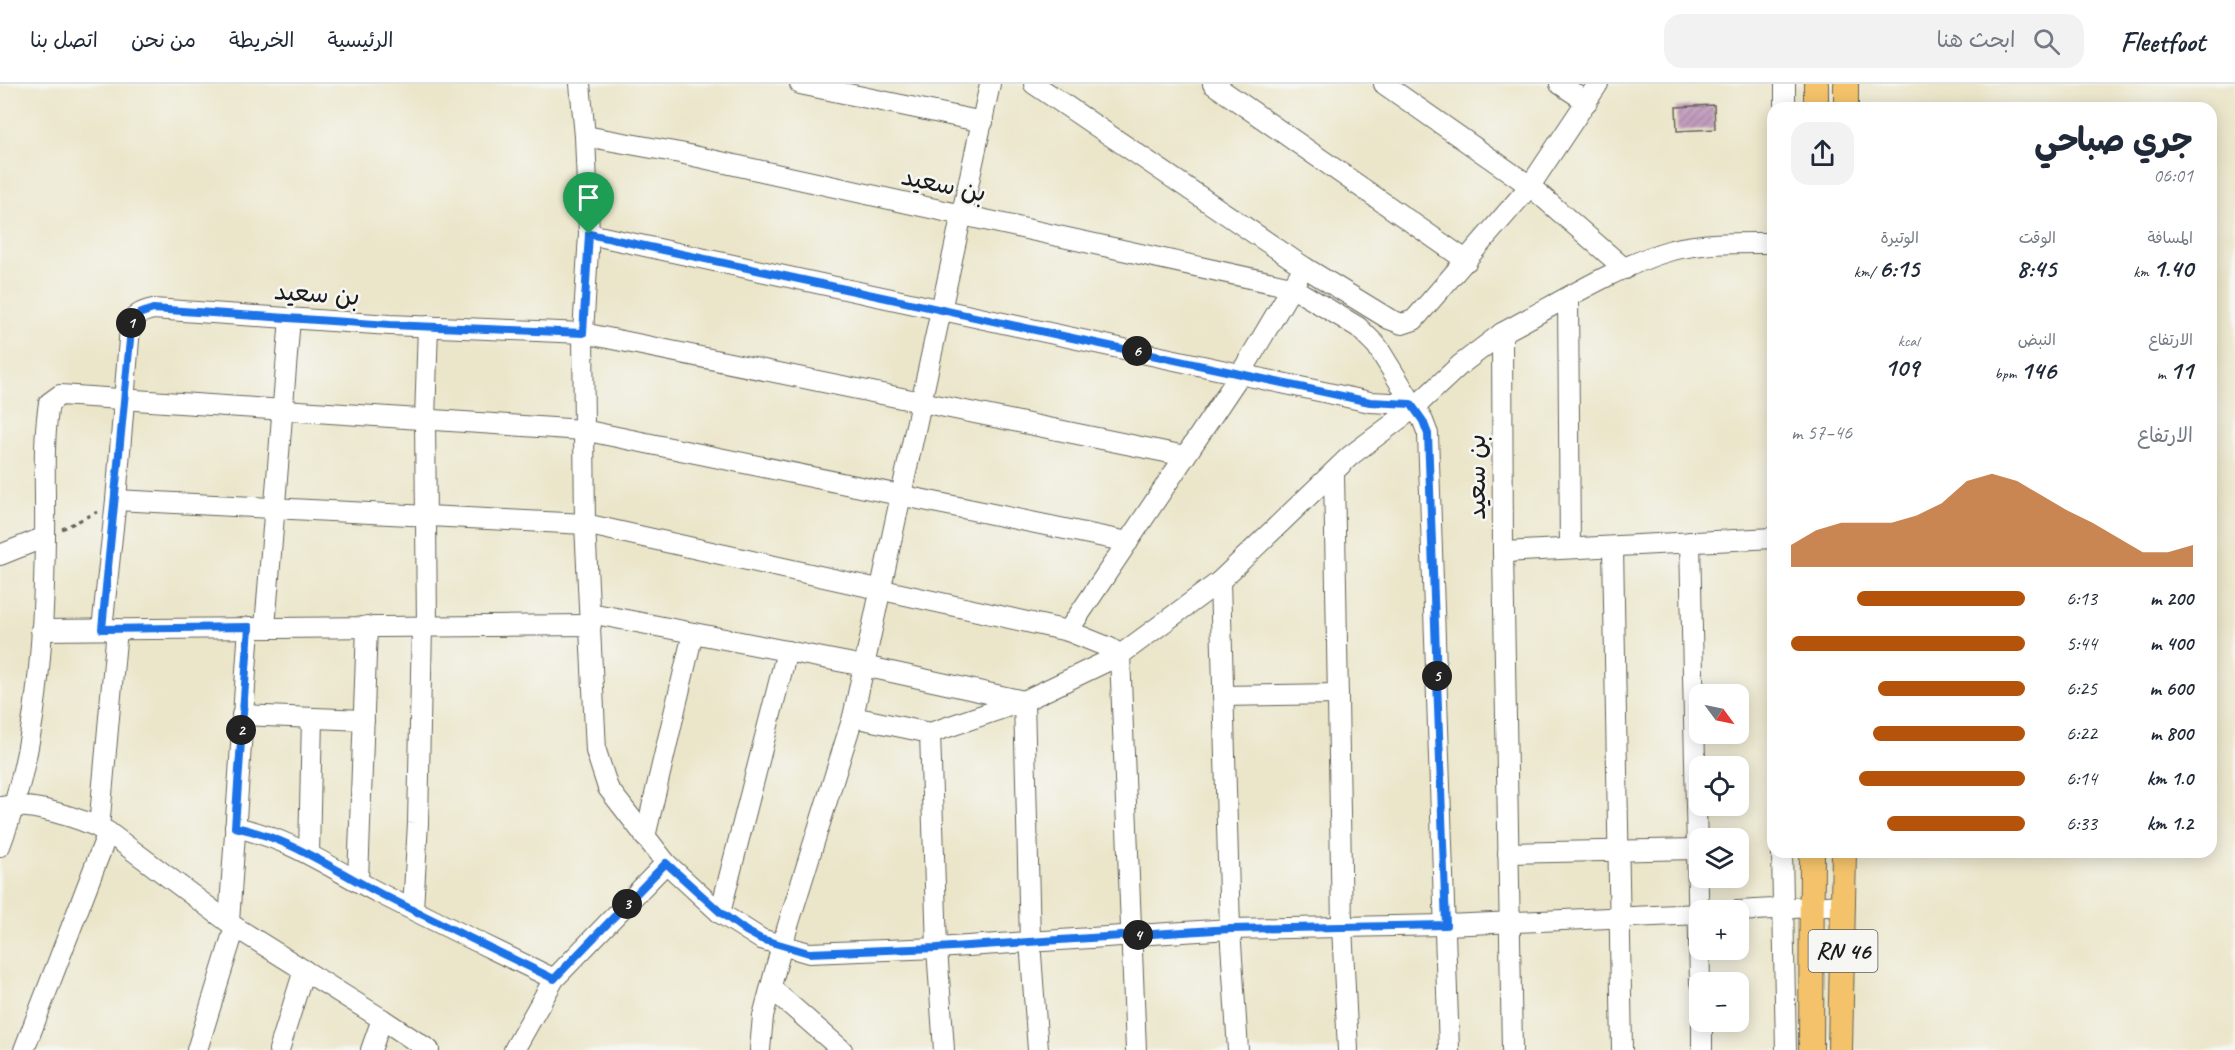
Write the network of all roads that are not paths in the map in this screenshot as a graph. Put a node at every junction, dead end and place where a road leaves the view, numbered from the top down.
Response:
1 (580, 84) edge
2 (800, 84) edge
3 (990, 84) edge
4 (1214, 84) edge
5 (1384, 84) edge
6 (1560, 84) edge
7 (1598, 84) edge
8 (1785, 84) edge
9 (1816, 84) edge
10 (1846, 84) edge
11 (1037, 85) edge
12 (1587, 102) junction
13 (1785, 102) edge
14 (1816, 102) edge
15 (1846, 102) edge
16 (982, 122) junction
17 (585, 136) junction
18 (1530, 186) junction
19 (962, 215) junction
20 (589, 234) junction
21 (1767, 243) edge
22 (1467, 261) junction
23 (1304, 267) junction
24 (1625, 270) junction
25 (1291, 287) junction
26 (1568, 298) junction
27 (940, 309) junction
28 (290, 318) junction
29 (428, 326) junction
30 (583, 333) junction
31 (1502, 333) junction
32 (1241, 373) junction
33 (123, 400) junction
34 (919, 402) junction
35 (1413, 406) junction
36 (281, 410) junction
37 (425, 420) junction
38 (583, 430) junction
39 (1185, 456) junction
40 (1334, 474) junction
41 (900, 495) junction
42 (116, 500) junction
43 (273, 508) junction
44 (427, 516) junction
45 (585, 524) junction
46 (45, 537) junction
47 (1767, 538) edge
48 (1128, 542) junction
49 (1690, 542) junction
50 (1613, 547) junction
51 (1570, 548) junction
52 (1503, 552) junction
53 (0, 555) edge
54 (1220, 581) junction
55 (879, 587) junction
56 (591, 619) junction
57 (425, 625) junction
58 (367, 626) junction
59 (257, 627) junction
60 (110, 629) junction
61 (40, 630) junction
62 (1068, 631) junction
63 (693, 633) junction
64 (787, 651) junction
65 (1120, 655) junction
66 (864, 666) junction
67 (1338, 694) junction
68 (1223, 696) junction
69 (1024, 701) junction
70 (242, 715) junction
71 (853, 717) junction
72 (312, 718) junction
73 (364, 720) junction
74 (930, 733) junction
75 (8, 806) edge
76 (235, 827) junction
77 (1697, 828) edge
78 (104, 830) junction
79 (645, 837) junction
80 (0, 846) edge
81 (1689, 849) edge
82 (1619, 851) junction
83 (1508, 853) junction
84 (309, 854) junction
85 (1782, 858) edge
86 (1812, 858) edge
87 (1844, 858) edge
88 (666, 863) junction
89 (358, 881) junction
90 (1844, 905) junction
91 (1782, 908) junction
92 (1813, 908) junction
93 (412, 909) junction
94 (1749, 910) edge
95 (720, 912) junction
96 (1689, 914) edge
97 (1621, 916) junction
98 (1509, 921) junction
99 (232, 924) junction
100 (1446, 925) junction
101 (1342, 926) junction
102 (1230, 929) junction
103 (1130, 936) junction
104 (1030, 941) junction
105 (782, 945) junction
106 (937, 948) junction
107 (304, 970) junction
108 (554, 979) junction
109 (771, 988) junction
110 (382, 1019) junction
111 (1702, 1032) edge
112 (24, 1050) edge
113 (197, 1050) edge
114 (279, 1050) edge
115 (370, 1050) edge
116 (429, 1050) edge
117 (514, 1050) edge
118 (760, 1050) edge
119 (842, 1050) edge
120 (944, 1050) edge
121 (1038, 1050) edge
122 (1136, 1050) edge
123 (1238, 1050) edge
124 (1348, 1050) edge
125 (1449, 1050) edge
126 (1512, 1050) edge
127 (1622, 1050) edge
128 (1702, 1050) edge
129 (1786, 1050) edge
130 (1811, 1050) edge
131 (1840, 1050) edge

1 - 17 street
2 - 16 street
3 - 16 street
4 - 22 street
5 - 18 street
6 - 12 street
7 - 12 street
8 - 13 street
9 - 14 main road
10 - 15 main road
11 - 23 street
12 - 18 street
16 - 19 street
17 - 19 street, بن سعيد
17 - 20 street
18 - 22 street
18 - 24 street
19 - 25 street, بن سعيد
19 - 27 street
20 - 27 street
20 - 30 street
21 - 24 street
22 - 23 street
23 - 25 street
24 - 26 street
25 - 32 street
25 - 35 street, بن سعيد
26 - 31 street
26 - 51 street
27 - 32 street
27 - 34 street
28 - 29 street, بن سعيد
28 - 33 street, بن سعيد
28 - 36 street
29 - 30 street, بن سعيد
29 - 37 street
30 - 34 street, بن سعيد
30 - 38 street
31 - 35 street
31 - 52 street, بن سعيد
32 - 35 street
32 - 39 street
33 - 36 street
33 - 42 street, بن سعيد
33 - 46 street
34 - 39 street, بن سعيد
34 - 41 street
35 - 40 street
35 - 100 street, بن سعيد
36 - 37 street
36 - 43 street
37 - 38 street
37 - 44 street
38 - 41 street
38 - 45 street
39 - 48 street
40 - 54 street
40 - 67 street
41 - 48 street
41 - 55 street
42 - 43 street
42 - 60 street, بن سعيد
43 - 44 street
43 - 59 street
44 - 45 street
44 - 57 street
45 - 55 street
45 - 56 street
46 - 53 street
46 - 61 street
47 - 49 street, بن سعيد
48 - 62 street
49 - 50 street, بن سعيد
49 - 77 street
50 - 51 street, بن سعيد
50 - 82 street
51 - 52 street, بن سعيد
52 - 83 street
54 - 65 street
54 - 68 street
55 - 62 street
55 - 66 street
56 - 57 street
56 - 63 street
56 - 79 street
57 - 58 street
57 - 93 street
58 - 59 street
58 - 73 street
59 - 60 street
59 - 70 street
60 - 61 street
60 - 78 street, بن سعيد
61 - 75 street
62 - 65 street
63 - 64 street
63 - 79 street
64 - 66 street
64 - 95 street
65 - 69 street
65 - 103 street
66 - 69 street
66 - 71 street
67 - 68 street
67 - 101 street
68 - 102 street
69 - 74 street
69 - 104 street
70 - 72 street
70 - 76 street
71 - 74 street
71 - 105 street
72 - 73 street
72 - 84 street
73 - 89 street
74 - 106 street
75 - 78 street
75 - 80 street
76 - 84 street
76 - 99 street
78 - 99 street
78 - 112 street, بن سعيد
79 - 88 street
81 - 82 street
82 - 83 street
82 - 97 street
83 - 98 street
84 - 89 street
85 - 91 street
86 - 92 main road, RN 46
87 - 90 main road, RN 46
88 - 95 street
88 - 108 street
89 - 93 street
90 - 92 street
90 - 131 main road, RN 46
91 - 92 street
91 - 94 street
91 - 129 street
92 - 130 main road, RN 46
93 - 108 street
95 - 105 street
96 - 97 street
97 - 98 street
97 - 127 street
98 - 100 street
98 - 126 street
99 - 107 street
99 - 113 street
100 - 101 street
100 - 125 street
101 - 102 street
101 - 124 street
102 - 103 street
102 - 123 street
103 - 104 street
103 - 122 street
104 - 106 street
104 - 121 street
105 - 106 street
105 - 109 street
106 - 120 street
107 - 110 street
107 - 114 street
108 - 117 street
109 - 118 street
109 - 119 street
110 - 115 street
110 - 116 street
111 - 128 street

